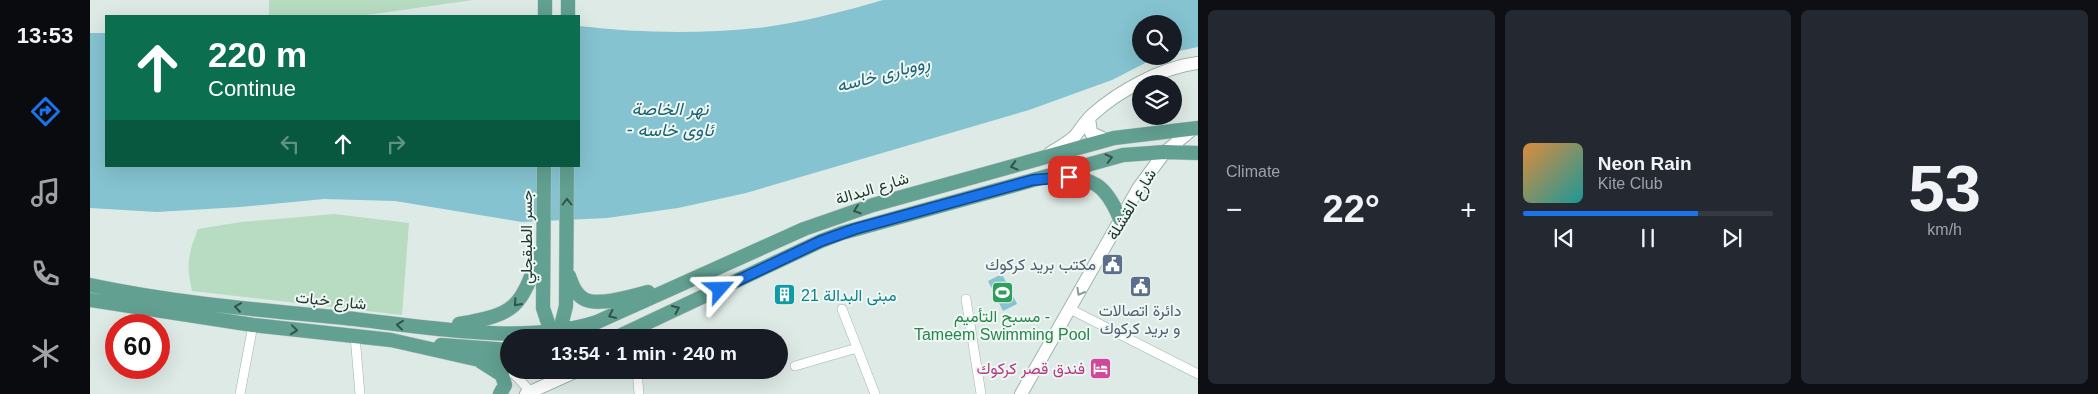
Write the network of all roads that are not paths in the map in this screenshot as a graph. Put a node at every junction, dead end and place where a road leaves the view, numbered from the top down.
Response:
1 (545, 0) edge
2 (568, 0) edge
3 (545, 15) edge
4 (568, 15) edge
5 (1198, 63) edge
6 (1089, 118) junction
7 (1196, 128) edge
8 (1137, 136) junction
9 (1107, 140) junction
10 (1165, 152) junction
11 (1140, 153) junction
12 (1198, 153) edge
13 (1040, 159) junction
14 (544, 167) edge
15 (567, 167) edge
16 (1033, 180) junction
17 (1120, 219) junction
18 (544, 240) junction
19 (567, 269) junction
20 (90, 285) edge
21 (673, 287) junction
22 (966, 299) dead end
23 (90, 300) edge
24 (842, 309) dead end
25 (1070, 309) junction
26 (253, 325) junction
27 (436, 329) junction
28 (556, 329) edge
29 (560, 329) edge
30 (573, 329) edge
31 (642, 329) edge
32 (500, 332) edge
33 (355, 336) junction
34 (391, 340) junction
35 (857, 348) junction
36 (500, 349) edge
37 (475, 359) junction
38 (500, 360) edge
39 (795, 366) dead end
40 (1198, 374) edge
41 (560, 379) edge
42 (638, 379) edge
43 (531, 393) edge
44 (240, 394) edge
45 (360, 394) edge
46 (500, 394) edge
47 (639, 394) edge
48 (875, 394) edge
49 (981, 394) edge
50 (1021, 394) edge

1 - 3 main road
2 - 4 main road
5 - 6 street
6 - 9 street
6 - 13 street
7 - 8 main road, شارع البدالة
7 - 10 street, شارع القشلة
8 - 9 main road, شارع البدالة
8 - 11 main road
9 - 13 main road, شارع البدالة
10 - 11 main road
10 - 12 main road
10 - 17 street, شارع القشلة
16 -> 11 main road
13 -> 21 main road, شارع البدالة
14 - 18 main road, جسر الطبقجلي
19 -> 15 main road
16 - 17 main road
31 -> 16 main road
17 -> 25 street, شارع القشلة
18 -> 27 main road
18 - 28 main road, جسر الطبقجلي
19 - 21 main road
19 - 29 main road
27 -> 20 main road, شارع خبات
21 -> 30 main road, شارع البدالة
22 - 49 street
23 - 26 main road, شارع خبات
24 - 35 street
25 - 40 street
25 - 50 street, شارع القشلة
26 -> 33 main road, شارع خبات
26 - 44 street
27 - 32 main road, شارع خبات
33 - 34 main road, شارع خبات
33 - 45 street
34 - 36 main road
34 - 37 main road, شارع خبات
35 - 39 street
35 - 48 street
37 - 38 main road, شارع خبات
37 - 43 street
37 - 46 main road
41 - 43 street
42 - 47 street

